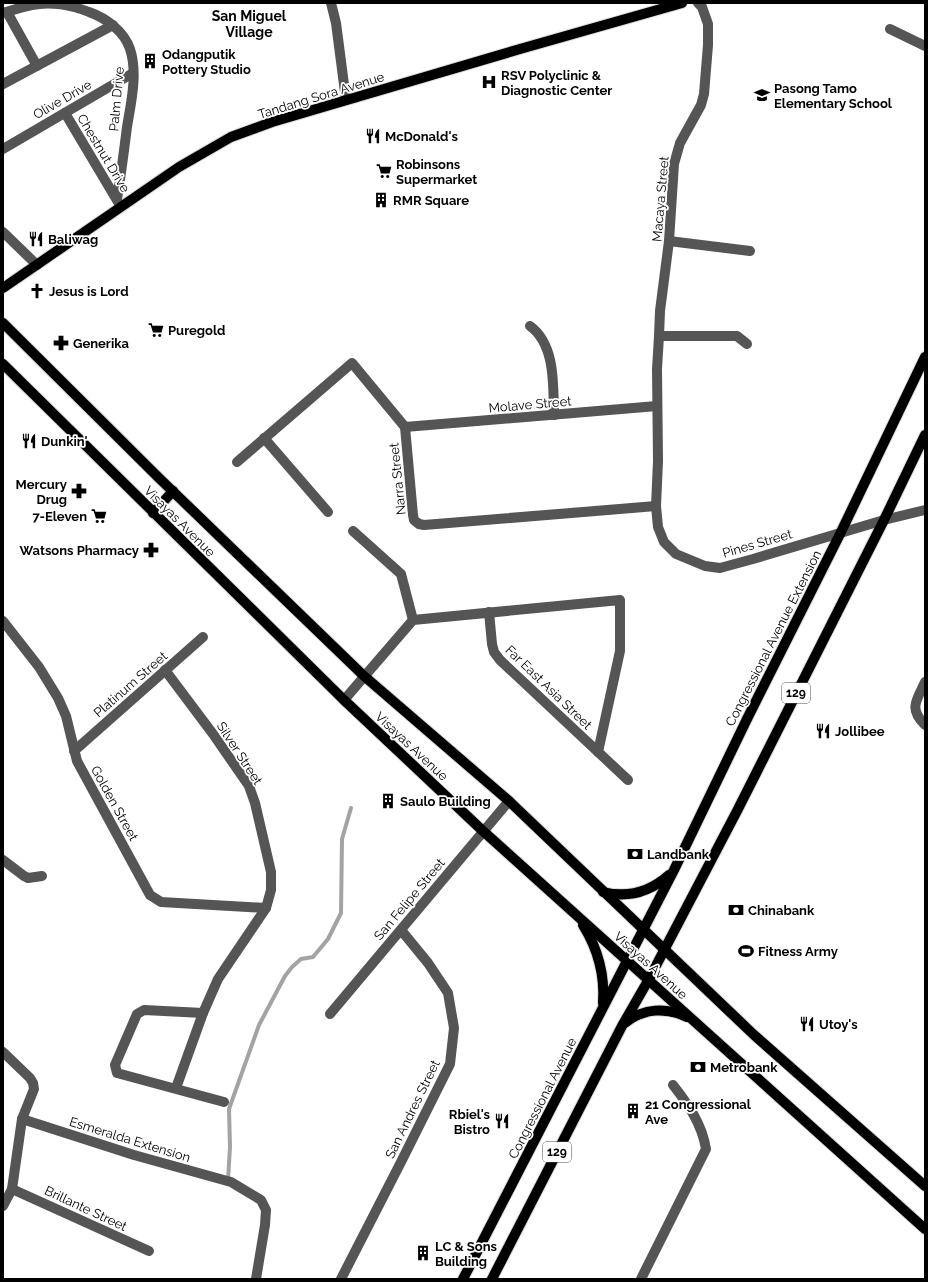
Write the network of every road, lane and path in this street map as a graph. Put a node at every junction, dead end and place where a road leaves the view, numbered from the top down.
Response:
1 (331, 3) edge
2 (682, 3) edge
3 (698, 3) edge
4 (5, 12) edge
5 (113, 25) junction
6 (890, 29) dead end
7 (925, 46) edge
8 (37, 66) junction
9 (134, 73) junction
10 (3, 84) edge
11 (346, 100) junction
12 (65, 113) junction
13 (3, 149) edge
14 (120, 203) junction
15 (3, 232) edge
16 (669, 241) junction
17 (750, 251) dead end
18 (36, 265) junction
19 (3, 288) edge
20 (3, 323) edge
21 (530, 326) dead end
22 (659, 336) junction
23 (747, 344) dead end
24 (925, 357) edge
25 (3, 364) edge
26 (657, 406) junction
27 (554, 415) junction
28 (405, 427) junction
29 (925, 435) edge
30 (264, 438) junction
31 (237, 462) dead end
32 (173, 491) junction
33 (656, 506) junction
34 (925, 510) edge
35 (328, 512) dead end
36 (153, 513) junction
37 (884, 520) junction
38 (353, 531) dead end
39 (841, 532) junction
40 (489, 612) junction
41 (413, 620) junction
42 (3, 621) edge
43 (203, 637) dead end
44 (165, 670) junction
45 (364, 676) junction
46 (925, 682) edge
47 (344, 700) junction
48 (925, 725) edge
49 (74, 751) junction
50 (598, 752) junction
51 (628, 780) dead end
52 (509, 801) junction
53 (483, 831) junction
54 (3, 860) edge
55 (674, 870) junction
56 (42, 876) dead end
57 (603, 892) junction
58 (266, 908) junction
59 (573, 912) junction
60 (401, 930) junction
61 (643, 930) junction
62 (664, 950) junction
63 (627, 960) junction
64 (649, 979) junction
65 (602, 1009) junction
66 (203, 1013) junction
67 (330, 1014) dead end
68 (695, 1021) junction
69 (622, 1026) junction
70 (3, 1052) edge
71 (673, 1085) dead end
72 (176, 1088) junction
73 (224, 1102) dead end
74 (22, 1120) junction
75 (925, 1186) edge
76 (12, 1189) junction
77 (3, 1206) edge
78 (925, 1230) edge
79 (149, 1251) dead end
80 (256, 1279) edge
81 (341, 1279) edge
82 (463, 1279) edge
83 (492, 1279) edge
84 (641, 1279) edge

1 - 11 street
2 - 11 main road, Tandang Sora Avenue
3 - 16 street, Macaya Street
4 - 5 street, Palm Drive
4 - 8 street
5 - 8 street
5 - 9 street, Palm Drive
6 - 7 street
8 - 10 street
9 - 12 street, Olive Drive
9 - 14 street, Palm Drive
11 - 14 main road, Tandang Sora Avenue
12 - 13 street, Olive Drive
12 - 14 street, Chestnut Drive
14 - 18 main road, Tandang Sora Avenue
15 - 18 street
16 - 17 street
16 - 22 street, Macaya Street
18 - 19 main road, Tandang Sora Avenue
20 - 32 main road, Visayas Avenue
21 - 27 street
22 - 23 street
22 - 26 street, Macaya Street
24 - 39 main road, Congressional Avenue Extension / 129
25 - 36 main road, Visayas Avenue
26 - 27 street, Molave Street
26 - 33 street, Pines Street
27 - 28 street, Molave Street
28 - 30 street, Narra Street
28 - 33 street, Narra Street
29 - 37 main road, 129
30 - 31 street, Narra Street
30 - 35 street
32 - 36 main road
32 - 45 main road, Visayas Avenue
33 - 39 street, Pines Street
34 - 37 street, Pines Street
36 - 47 main road, Visayas Avenue
37 - 39 street, Pines Street
37 - 62 main road, 129
38 - 41 street
39 - 55 main road, Congressional Avenue Extension / 129
40 - 41 street, Far East Asia Street
40 - 50 street, Far East Asia Street
40 - 50 street, Far East Asia Street
41 - 45 street
42 - 49 street, Golden Street
43 - 44 street, Platinum Street
44 - 49 street, Platinum Street
44 - 58 street, Silver Street
45 - 47 street
45 - 52 main road, Visayas Avenue
46 - 48 street
47 - 53 main road, Visayas Avenue
49 - 58 street, Golden Street
50 - 51 street, Far East Asia Street
52 - 53 street, San Felipe Street
52 - 57 main road, Visayas Avenue
53 - 59 main road, Visayas Avenue
53 - 60 street, San Felipe Street
54 - 56 street
55 - 57 main road
55 - 61 main road, Congressional Avenue Extension / 129
57 - 61 main road, Visayas Avenue
58 - 66 street, Silver Street
59 - 63 main road, Visayas Avenue
59 - 65 main road
60 - 67 street, San Felipe Street
60 - 81 street, San Andres Street
61 - 62 main road, Visayas Avenue
61 - 63 main road, Congressional Avenue / 129
62 - 64 main road, 129
62 - 75 main road, Visayas Avenue
63 - 64 main road, Visayas Avenue
63 - 65 main road, Congressional Avenue / 129
64 - 68 main road, Visayas Avenue
64 - 69 main road, 129
65 - 82 main road, Congressional Avenue / 129
66 - 72 street, Silver Street
66 - 72 street
68 - 69 main road
68 - 78 main road, Visayas Avenue
69 - 83 main road, 129
70 - 74 street
71 - 84 street
72 - 73 street
74 - 76 street
74 - 80 street, Esmeralda Extension
76 - 77 street
76 - 79 street, Brillante Street

